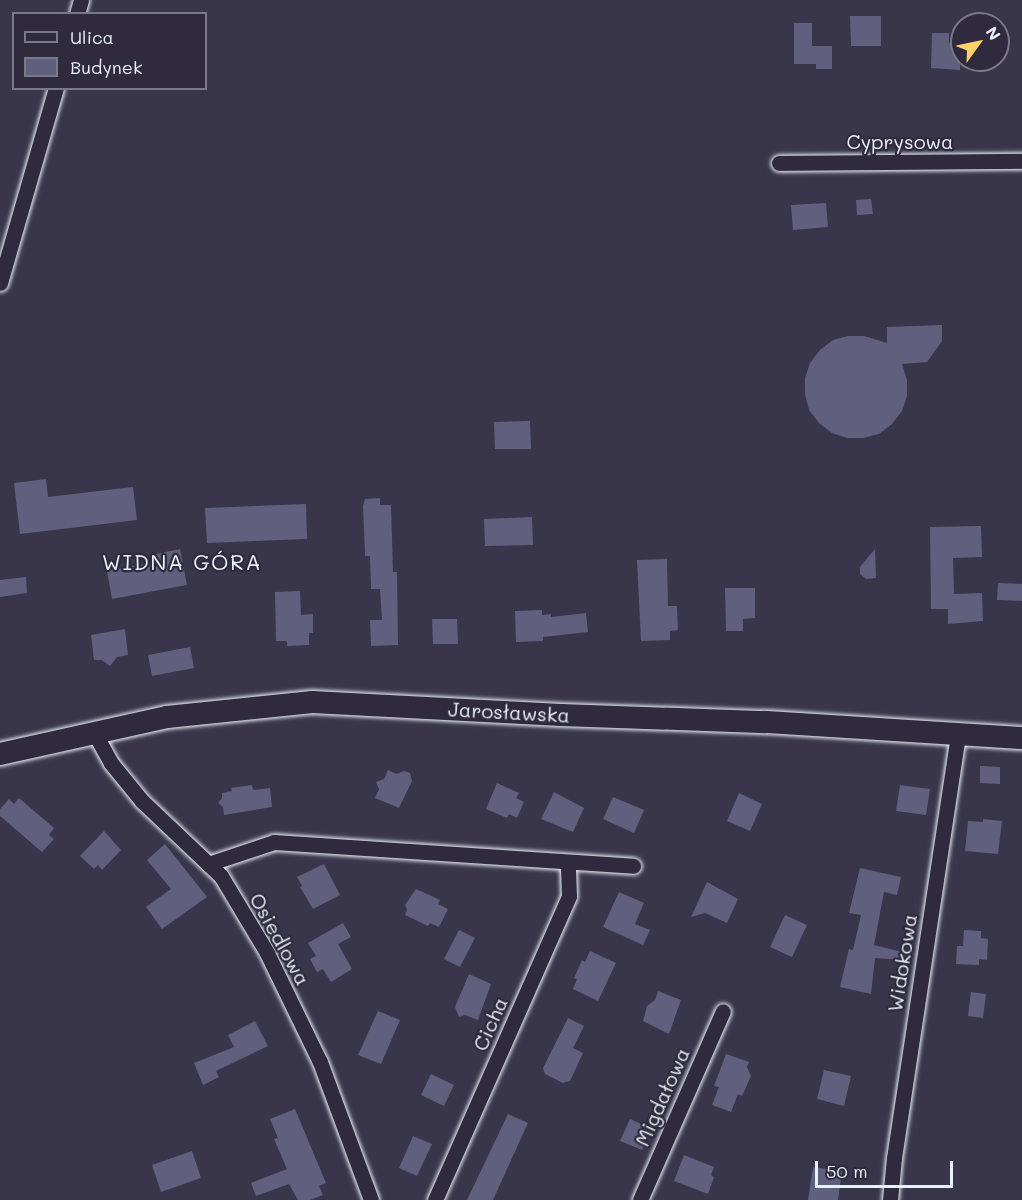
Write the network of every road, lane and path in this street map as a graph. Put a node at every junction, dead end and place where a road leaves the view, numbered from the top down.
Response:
1 (55, 90) edge
2 (1022, 161) edge
3 (779, 163) dead end
4 (0, 283) edge
5 (958, 733) junction
6 (95, 734) junction
7 (1022, 738) edge
8 (0, 754) edge
9 (568, 863) junction
10 (208, 864) junction
11 (633, 866) dead end
12 (723, 1011) dead end
13 (371, 1200) edge
14 (435, 1200) edge
15 (640, 1200) edge
16 (890, 1200) edge

1 - 4 street
2 - 3 street, Cyprysowa
5 - 6 main road, Jarosławska
5 - 7 main road, Jarosławska
5 - 16 street, Widokowa
6 - 8 main road, Jarosławska
6 - 10 street, Osiedlowa
9 - 10 street
9 - 11 street
9 - 14 street, Cicha
10 - 13 street, Osiedlowa
12 - 15 street, Migdałowa

